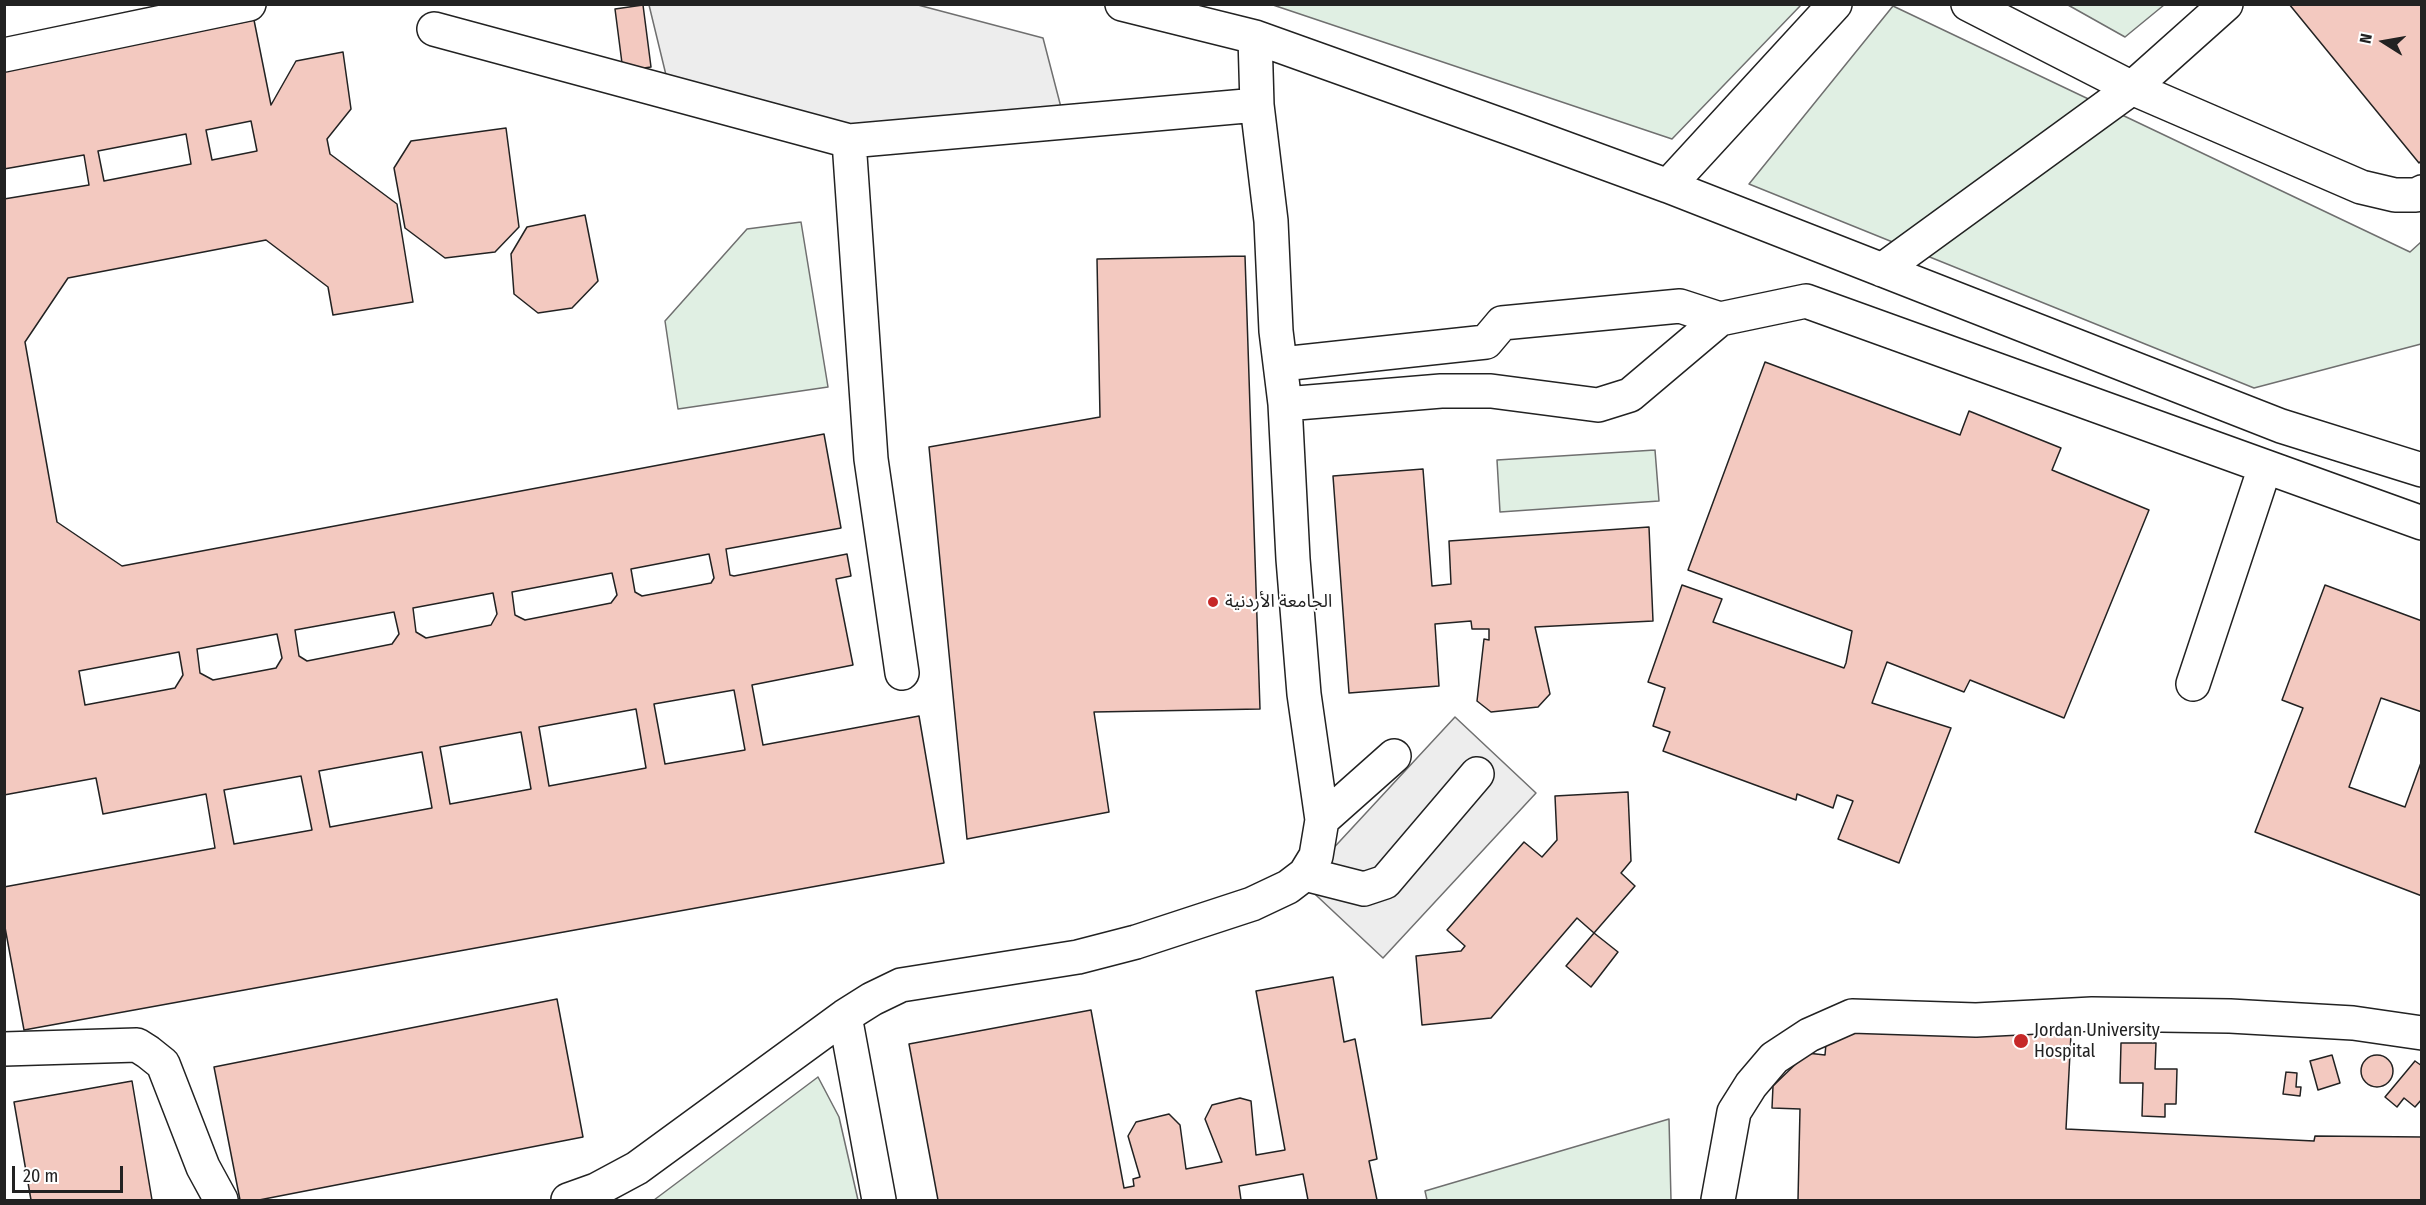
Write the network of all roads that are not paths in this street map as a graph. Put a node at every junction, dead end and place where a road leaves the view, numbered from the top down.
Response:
1 (249, 4) edge
2 (1122, 4) edge
3 (1835, 4) edge
4 (1968, 4) edge
5 (2226, 4) edge
6 (434, 29) dead end
7 (1255, 37) junction
8 (4, 55) edge
9 (2132, 87) junction
10 (1257, 105) junction
11 (849, 141) junction
12 (1668, 186) junction
13 (2421, 192) edge
14 (1882, 270) junction
15 (1720, 319) junction
16 (1486, 342) junction
17 (1282, 364) junction
18 (1491, 391) junction
19 (1285, 404) junction
20 (2265, 467) junction
21 (2421, 470) edge
22 (2421, 524) edge
23 (902, 673) dead end
24 (2193, 684) dead end
25 (1394, 756) dead end
26 (1477, 774) dead end
27 (1322, 820) junction
28 (1305, 874) junction
29 (845, 1016) junction
30 (2421, 1033) edge
31 (4, 1049) edge
32 (221, 1200) edge
33 (568, 1200) edge
34 (879, 1200) edge
35 (1718, 1200) edge

1 - 8 street
2 - 7 street
3 - 12 street
4 - 9 street
5 - 9 street
6 - 11 street
7 - 10 street
7 - 12 street
9 - 13 street
9 - 14 street
10 - 11 street
10 - 17 street
11 - 23 street
12 - 14 street
14 - 21 street
15 - 16 street
15 - 18 street
15 - 20 street
16 - 17 street
16 - 18 street
17 - 19 street
18 - 19 street
19 - 27 street
20 - 22 street
20 - 24 street
25 - 27 street
26 - 28 street
27 - 28 street
28 - 29 street
29 - 33 street
29 - 34 street
30 - 35 street
31 - 32 street

